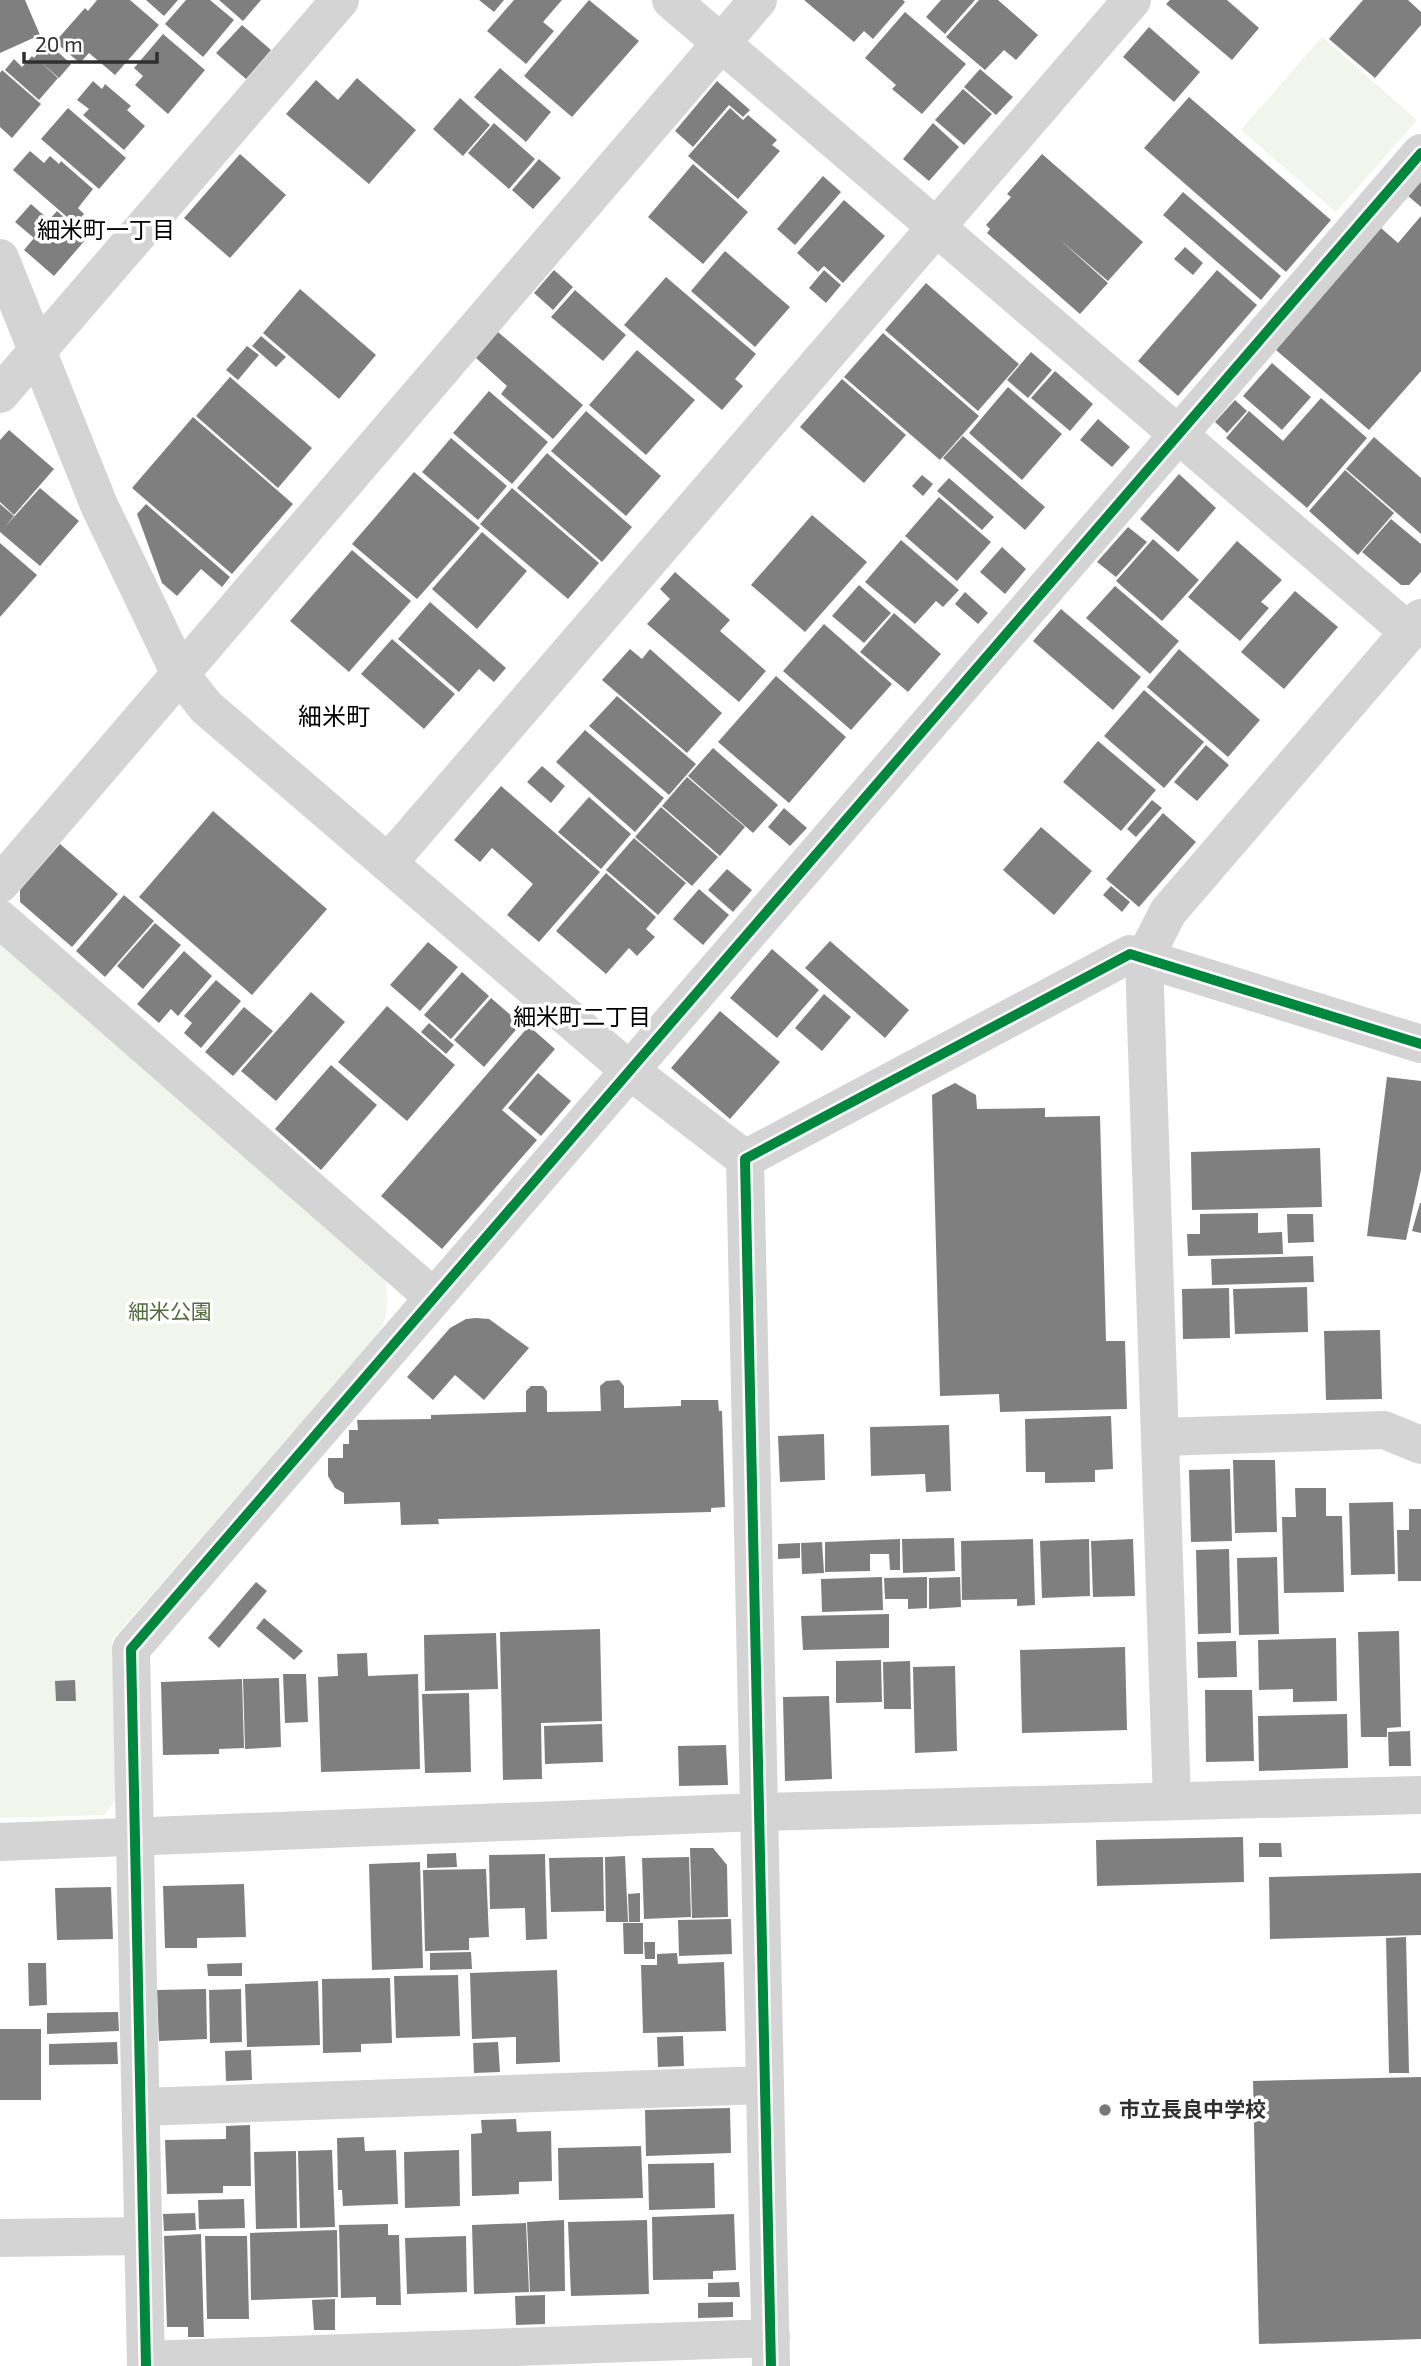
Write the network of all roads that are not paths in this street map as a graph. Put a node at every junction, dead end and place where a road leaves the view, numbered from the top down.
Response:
1 (340, 0) edge
2 (670, 0) edge
3 (758, 0) edge
4 (1132, 0) edge
5 (721, 43) junction
6 (1421, 153) edge
7 (936, 227) junction
8 (0, 258) edge
9 (38, 350) junction
10 (0, 394) edge
11 (1179, 434) junction
12 (1415, 625) edge
13 (180, 674) junction
14 (388, 863) junction
15 (0, 884) edge
16 (0, 919) edge
17 (1144, 959) junction
18 (1421, 1044) edge
19 (629, 1070) junction
20 (745, 1158) junction
21 (433, 1297) junction
22 (1160, 1437) junction
23 (1421, 1445) edge
24 (1421, 1795) edge
25 (1172, 1801) junction
26 (758, 1812) junction
27 (136, 1836) junction
28 (0, 1842) edge
29 (765, 2085) junction
30 (141, 2107) junction
31 (144, 2236) junction
32 (0, 2238) edge
33 (771, 2352) edge
34 (146, 2363) edge

1 - 9 street
2 - 5 street
3 - 5 street
4 - 7 street
5 - 7 street
5 - 13 street
6 - 11 street
7 - 11 street
7 - 14 street
8 - 9 street
9 - 10 street
9 - 13 street
11 - 12 street
11 - 19 street
12 - 17 street
13 - 14 street
13 - 15 street
14 - 19 street
16 - 21 street
17 - 18 street
17 - 20 street
17 - 22 street
19 - 20 street
19 - 21 street
20 - 26 street
21 - 27 street
22 - 23 street
22 - 25 street
24 - 25 street
25 - 26 street
26 - 27 street
26 - 29 street
27 - 28 street
27 - 30 street
29 - 30 street
29 - 33 street
30 - 31 street
31 - 32 street
31 - 34 street
33 - 34 street

